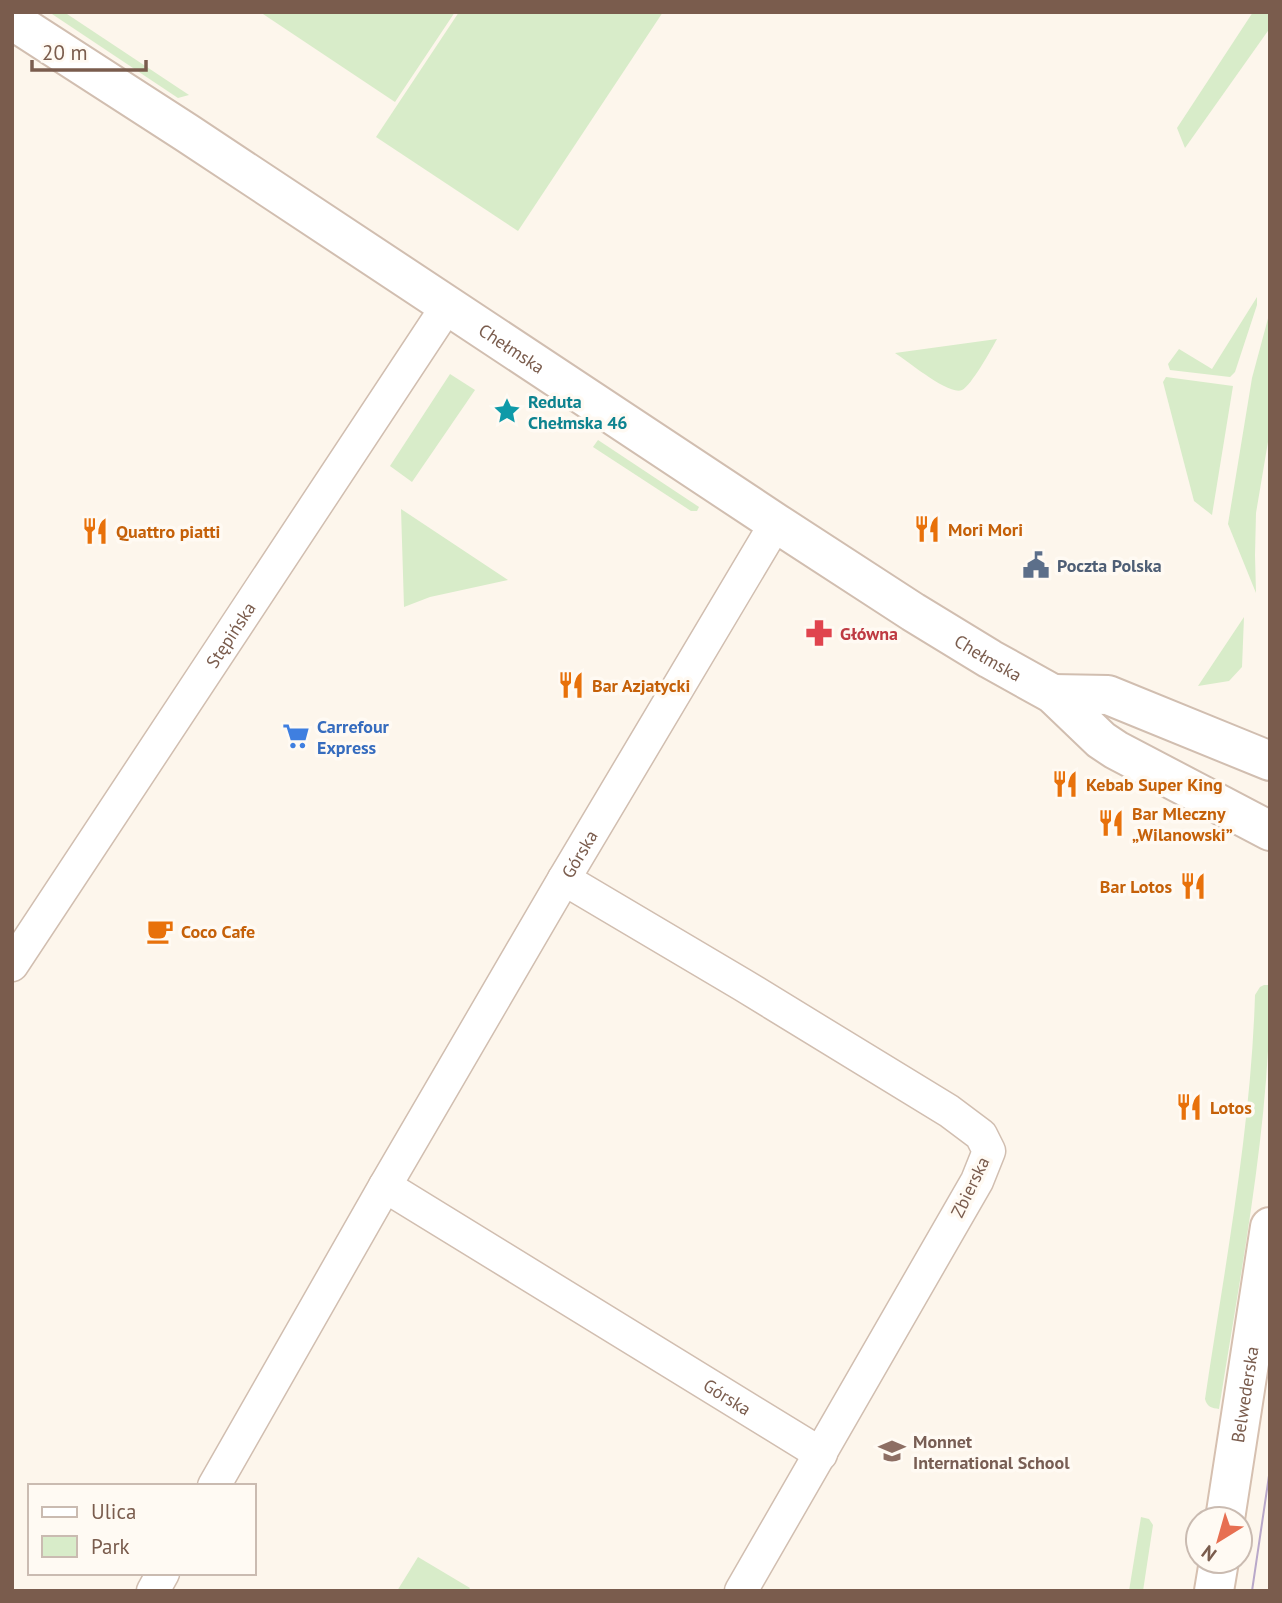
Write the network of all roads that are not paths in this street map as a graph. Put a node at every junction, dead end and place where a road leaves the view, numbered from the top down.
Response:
1 (12, 20) edge
2 (448, 305) junction
3 (776, 523) junction
4 (1053, 694) junction
5 (1270, 761) edge
6 (1270, 831) edge
7 (564, 879) junction
8 (12, 965) edge
9 (385, 1186) junction
10 (1270, 1227) edge
11 (821, 1454) junction
12 (215, 1484) edge
13 (1227, 1505) edge
14 (162, 1575) edge
15 (153, 1591) edge
16 (741, 1591) edge

1 - 2 street, Chełmska
2 - 3 street, Chełmska
2 - 8 street, Stępińska
3 - 4 street, Chełmska
3 - 7 street, Górska
4 - 5 street, Chełmska
4 - 6 street, Chełmska
7 - 9 street, Górska
7 - 11 street, Zbierska
9 - 11 street, Górska
9 - 12 street, Górska
10 - 13 street, Belwederska
11 - 16 street, Zbierska
14 - 15 street

